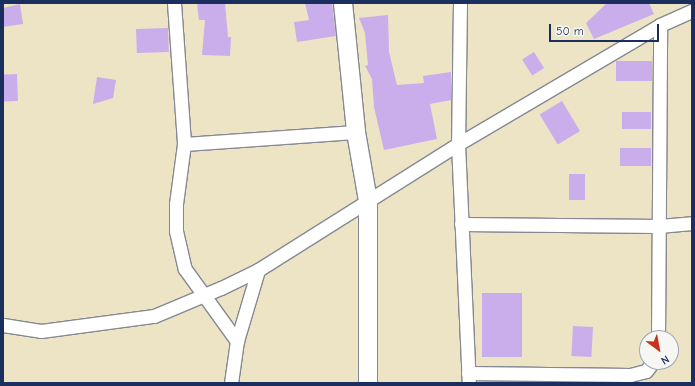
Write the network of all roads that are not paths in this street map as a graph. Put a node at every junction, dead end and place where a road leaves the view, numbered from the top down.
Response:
1 (174, 3) edge
2 (343, 3) edge
3 (460, 3) edge
4 (692, 11) edge
5 (660, 25) junction
6 (356, 132) junction
7 (184, 144) junction
8 (458, 144) junction
9 (368, 201) junction
10 (692, 223) edge
11 (461, 224) junction
12 (659, 226) junction
13 (258, 270) junction
14 (202, 295) junction
15 (3, 325) edge
16 (658, 330) edge
17 (237, 341) junction
18 (647, 370) edge
19 (468, 378) edge
20 (231, 383) edge
21 (368, 383) edge

1 - 7 street
2 - 6 street
3 - 8 street
4 - 5 street
5 - 8 street
5 - 12 street
6 - 7 street
6 - 9 street
7 - 14 street
8 - 9 street
8 - 11 street
9 - 13 street
9 - 21 street
10 - 12 street
11 - 12 street
11 - 19 street
12 - 16 street
13 - 14 street
13 - 17 street
14 - 15 street
14 - 17 street
17 - 20 street
18 - 19 street

